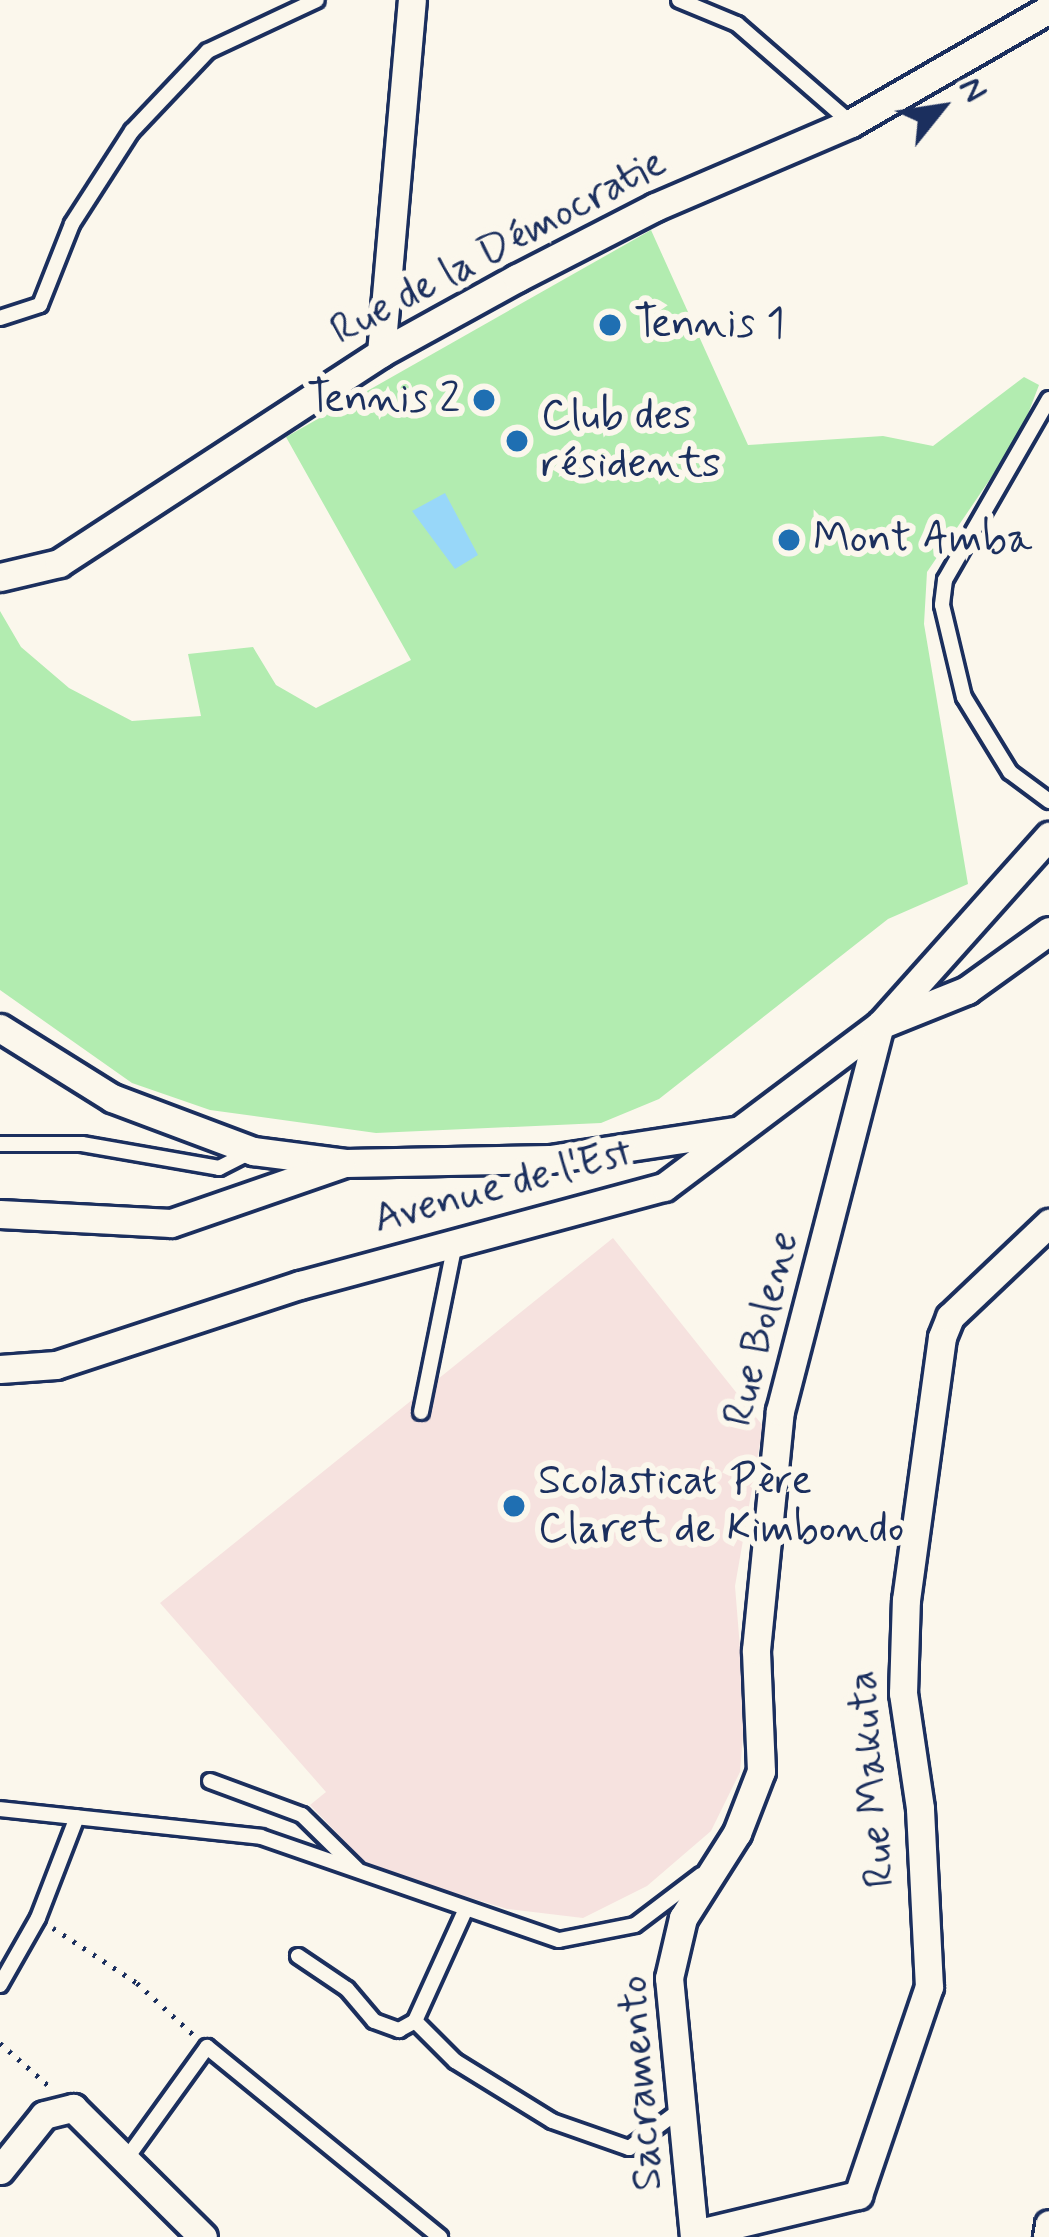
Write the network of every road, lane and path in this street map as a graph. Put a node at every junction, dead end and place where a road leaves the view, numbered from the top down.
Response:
1 (317, 0) edge
2 (412, 0) edge
3 (679, 0) edge
4 (1049, 9) edge
5 (850, 123) junction
6 (0, 318) edge
7 (381, 353) junction
8 (1049, 399) edge
9 (0, 577) edge
10 (1049, 801) edge
11 (1049, 836) edge
12 (1049, 931) edge
13 (880, 1025) junction
14 (0, 1028) edge
15 (742, 1130) junction
16 (0, 1144) edge
17 (254, 1151) junction
18 (345, 1162) junction
19 (0, 1214) edge
20 (1049, 1223) edge
21 (455, 1244) junction
22 (0, 1369) edge
23 (422, 1412) dead end
24 (210, 1781) dead end
25 (0, 1809) edge
26 (77, 1817) junction
27 (717, 1863) junction
28 (363, 1875) junction
29 (465, 1911) junction
30 (38, 1918) junction
31 (298, 1956) dead end
32 (0, 1985) edge
33 (416, 2021) junction
34 (0, 2043) edge
35 (208, 2047) junction
36 (684, 2107) junction
37 (73, 2108) junction
38 (124, 2162) junction
39 (0, 2170) edge
40 (1049, 2224) edge
41 (695, 2235) edge
42 (202, 2237) edge
43 (440, 2237) edge
44 (1047, 2237) edge

1 - 6 lane
2 - 7 street
3 - 5 lane
4 - 5 street, Rue de la Démocratie
5 - 7 street, Rue de la Démocratie
7 - 9 street, Rue de la Démocratie
8 - 10 lane
11 - 13 street, Avenue de l'Est
12 - 13 street
13 - 15 street, Avenue de l'Est
13 - 27 street, Rue Bolene
14 - 17 street
15 - 18 street
15 - 21 street, Avenue de l'Est
16 - 17 lane
17 - 18 street
18 - 19 street
20 - 41 street, Rue Makuta
21 - 22 street, Avenue de l'Est
21 - 23 lane
24 - 28 lane
25 - 26 lane
26 - 28 lane
26 - 30 lane
27 - 29 lane
27 - 36 street, Sacramento
28 - 29 lane
29 - 33 lane
30 - 32 lane
30 - 35 path
31 - 33 lane
33 - 36 lane
34 - 37 path
35 - 38 lane
35 - 43 lane
36 - 41 street, Sacramento
37 - 38 street
37 - 39 street
38 - 42 street
40 - 44 street

